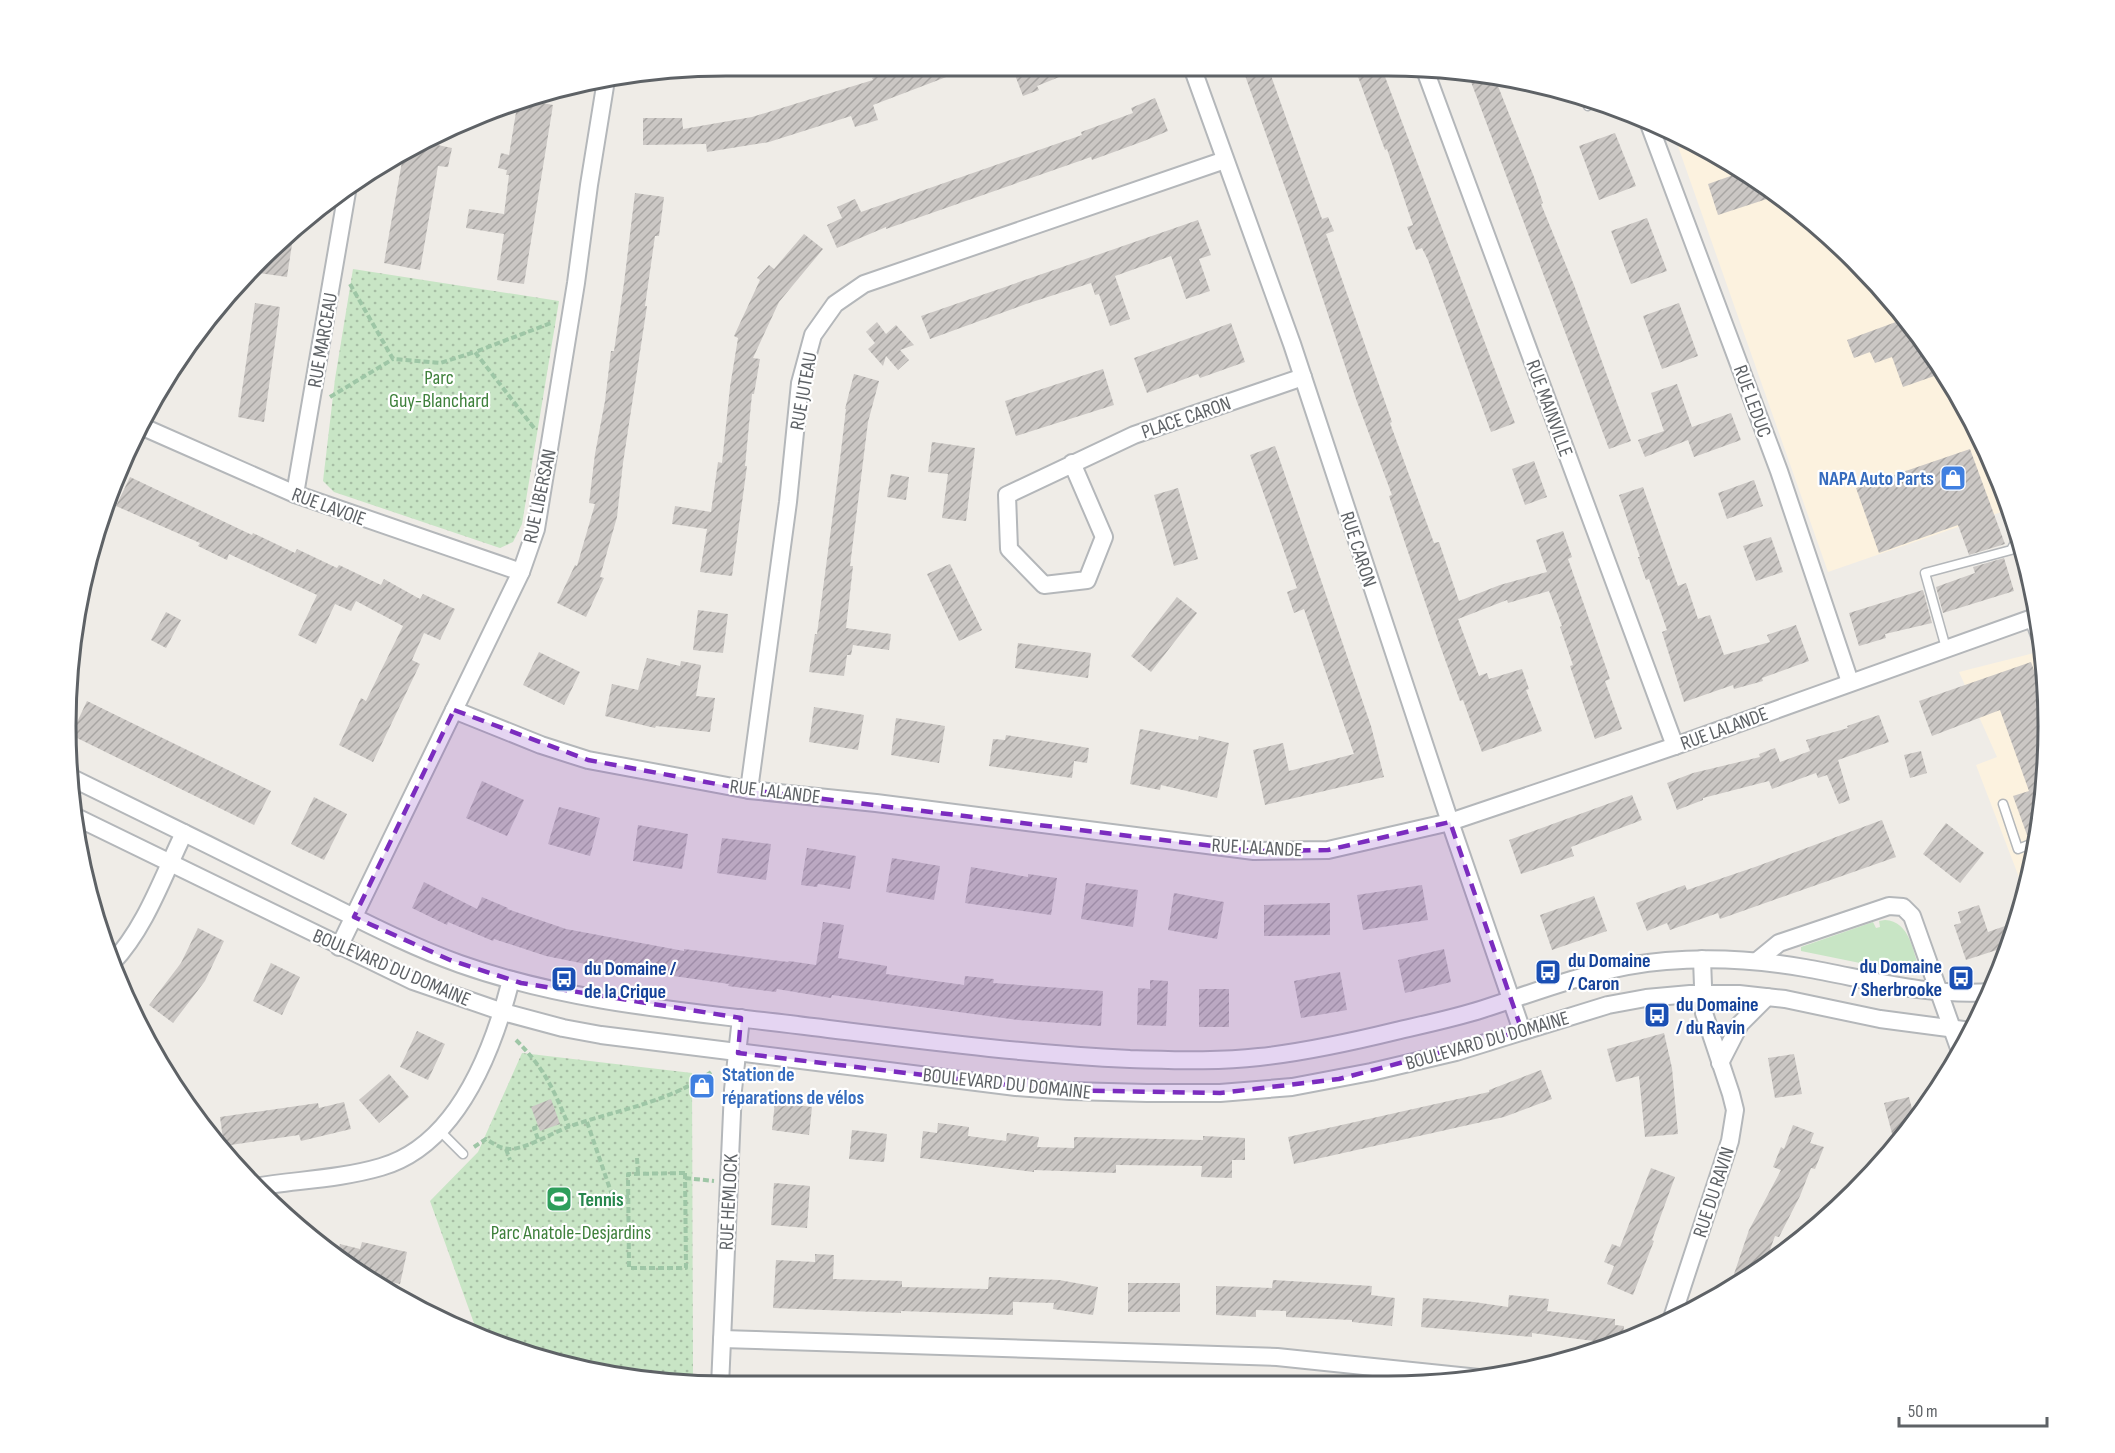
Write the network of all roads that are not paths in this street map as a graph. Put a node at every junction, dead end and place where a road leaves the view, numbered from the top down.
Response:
1 (1195, 76) edge
2 (1428, 78) edge
3 (605, 88) edge
4 (1652, 133) edge
5 (1225, 160) junction
6 (346, 200) edge
7 (1303, 377) junction
8 (149, 430) edge
9 (1072, 463) junction
10 (295, 494) junction
11 (2013, 547) edge
12 (520, 572) junction
13 (2029, 620) edge
14 (1946, 648) junction
15 (1850, 682) junction
16 (454, 710) junction
17 (1675, 746) junction
18 (79, 782) edge
19 (749, 790) junction
20 (2003, 804) dead end
21 (84, 821) edge
22 (1450, 822) junction
23 (184, 833) junction
24 (2027, 846) edge
25 (170, 863) junction
26 (354, 917) junction
27 (339, 947) junction
28 (119, 956) edge
29 (1702, 959) junction
30 (1757, 961) junction
31 (511, 980) junction
32 (1981, 992) edge
33 (1940, 993) junction
34 (1702, 994) junction
35 (1767, 997) junction
36 (1511, 999) junction
37 (503, 1012) junction
38 (741, 1018) junction
39 (1952, 1029) junction
40 (1963, 1030) edge
41 (1522, 1031) junction
42 (1957, 1041) edge
43 (738, 1053) junction
44 (1720, 1062) junction
45 (439, 1130) junction
46 (463, 1154) dead end
47 (266, 1185) edge
48 (1675, 1310) edge
49 (722, 1339) junction
50 (1441, 1374) edge
51 (720, 1376) edge

1 - 5 street, RUE CARON
2 - 17 street, RUE MAINVILLE
3 - 12 street, RUE LIBERSAN
4 - 15 street, RUE LEDUC
5 - 7 street, RUE CARON
5 - 19 street, RUE JUTEAU
6 - 10 street, RUE MARCEAU
7 - 9 street, PLACE CARON
7 - 22 street, RUE CARON
8 - 10 street, RUE LAVOIE
9 - 9 street, PLACE CARON
10 - 12 street, RUE LAVOIE
11 - 14 lane
12 - 16 street, RUE LIBERSAN
13 - 14 street, RUE LALANDE
14 - 15 street, RUE LALANDE
15 - 17 street, RUE LALANDE
16 - 19 street, RUE LALANDE
16 - 26 street, RUE LIBERSAN
17 - 22 street, RUE LALANDE
18 - 23 street, BOULEVARD DU DOMAINE
19 - 22 street, RUE LALANDE
20 - 24 lane
21 - 25 street, BOULEVARD DU DOMAINE
22 - 36 street, RUE CARON
23 - 25 street
23 - 26 street, BOULEVARD DU DOMAINE
25 - 27 street, BOULEVARD DU DOMAINE
25 - 28 street
26 - 27 street, RUE LIBERSAN
26 - 31 street, BOULEVARD DU DOMAINE
27 - 37 street, BOULEVARD DU DOMAINE
29 - 30 street, BOULEVARD DU DOMAINE
29 - 34 street, RUE DU RAVIN
29 - 36 street, BOULEVARD DU DOMAINE
30 - 33 street, BOULEVARD DU DOMAINE
30 - 33 street
31 - 37 street
31 - 38 street, BOULEVARD DU DOMAINE
32 - 33 street, BOULEVARD DU DOMAINE
33 - 39 street
34 - 35 street, BOULEVARD DU DOMAINE
34 - 41 street, BOULEVARD DU DOMAINE
34 - 44 street, RUE DU RAVIN
35 - 39 street, BOULEVARD DU DOMAINE
35 - 44 street
36 - 38 street, BOULEVARD DU DOMAINE
36 - 41 street, RUE CARON
37 - 43 street, BOULEVARD DU DOMAINE
37 - 45 street
38 - 43 street, RUE HEMLOCK
39 - 40 street, BOULEVARD DU DOMAINE
39 - 42 street
41 - 43 street, BOULEVARD DU DOMAINE
43 - 49 street, RUE HEMLOCK
44 - 48 street, RUE DU RAVIN
45 - 46 lane
45 - 47 street
49 - 50 street
49 - 51 street, RUE HEMLOCK

